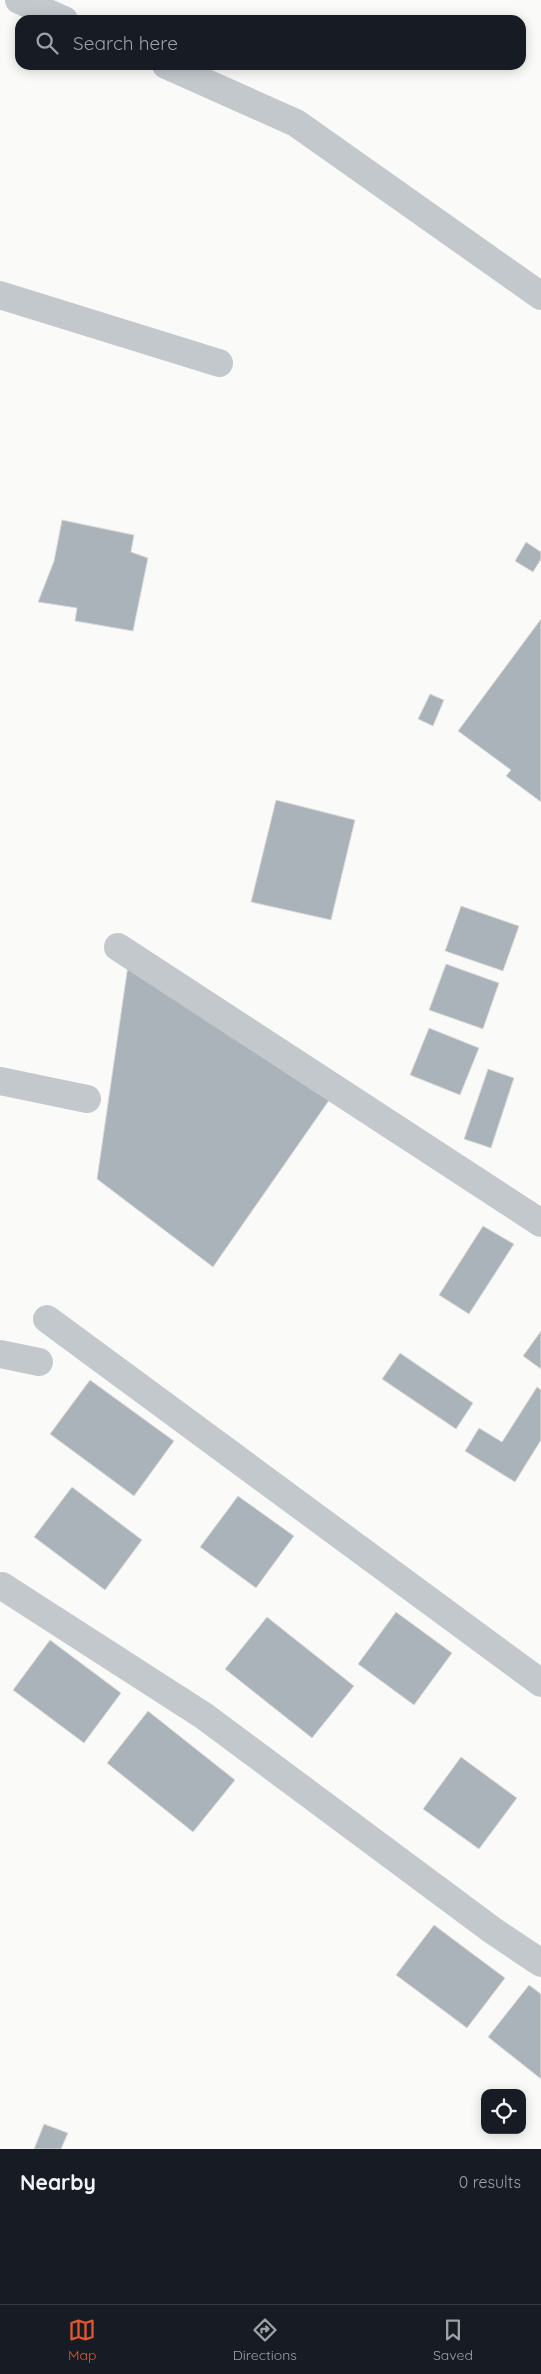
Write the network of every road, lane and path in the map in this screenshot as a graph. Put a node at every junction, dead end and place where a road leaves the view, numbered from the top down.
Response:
1 (32, 3) edge
2 (55, 15) edge
3 (177, 70) edge
4 (0, 295) edge
5 (541, 296) edge
6 (219, 363) dead end
7 (118, 947) dead end
8 (0, 1082) edge
9 (87, 1099) dead end
10 (541, 1223) edge
11 (46, 1319) dead end
12 (0, 1354) edge
13 (39, 1362) dead end
14 (2, 1586) dead end
15 (541, 1683) edge
16 (541, 1962) edge

1 - 2 street
3 - 5 street
4 - 6 street
7 - 10 street
8 - 9 street
11 - 15 street
12 - 13 street
14 - 16 street

